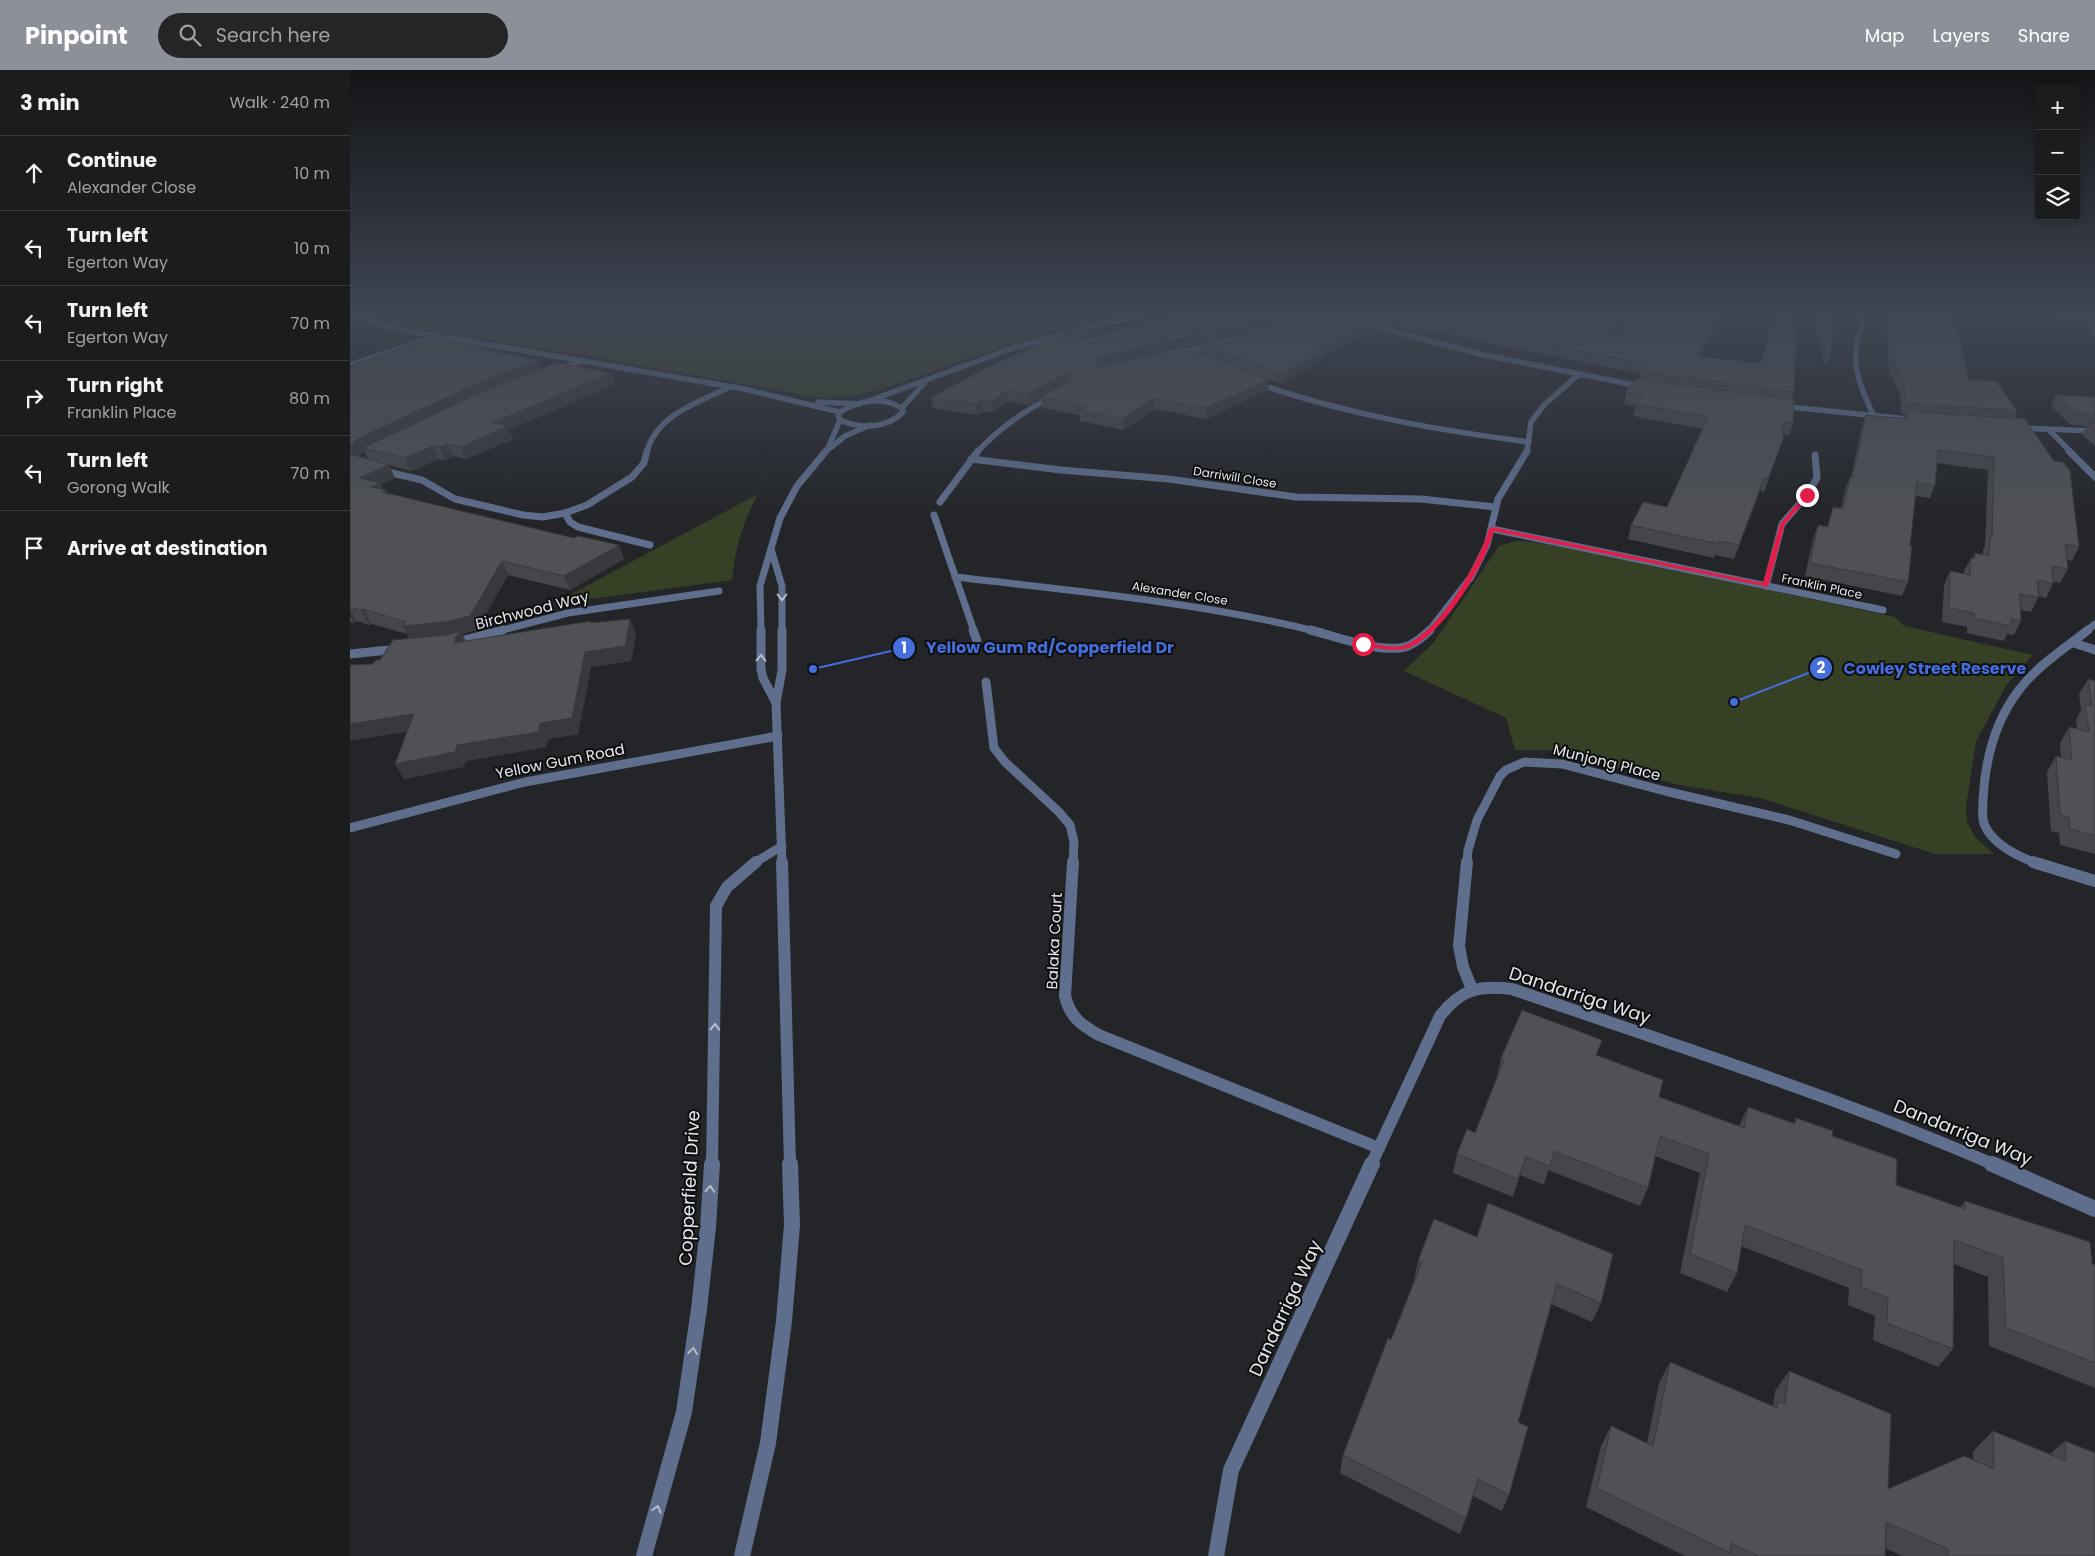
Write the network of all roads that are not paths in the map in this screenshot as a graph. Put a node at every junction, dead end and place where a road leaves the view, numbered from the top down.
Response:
1 (715, 383) edge
2 (915, 383) edge
3 (924, 383) edge
4 (1259, 383) edge
5 (1569, 383) edge
6 (1625, 383) edge
7 (1861, 383) edge
8 (730, 386) junction
9 (1651, 388) edge
10 (1060, 392) edge
11 (794, 400) junction
12 (866, 402) junction
13 (859, 404) junction
14 (1770, 405) edge
15 (902, 408) junction
16 (840, 412) junction
17 (1874, 416) junction
18 (840, 420) junction
19 (1927, 421) edge
20 (870, 425) junction
21 (2013, 427) edge
22 (2048, 429) junction
23 (2095, 431) edge
24 (1529, 442) junction
25 (828, 448) junction
26 (1815, 454) dead end
27 (971, 459) junction
28 (371, 468) edge
29 (2095, 477) edge
30 (940, 502) dead end
31 (1495, 508) junction
32 (565, 513) junction
33 (934, 516) dead end
34 (1492, 529) junction
35 (650, 544) dead end
36 (771, 550) junction
37 (955, 577) junction
38 (1766, 586) junction
39 (719, 591) dead end
40 (1883, 610) dead end
41 (2095, 624) edge
42 (977, 641) dead end
43 (2074, 643) junction
44 (446, 644) edge
45 (409, 649) edge
46 (2095, 650) edge
47 (350, 654) edge
48 (986, 682) dead end
49 (776, 703) junction
50 (778, 736) junction
51 (350, 828) edge
52 (782, 846) junction
53 (1896, 854) dead end
54 (2095, 882) edge
55 (1472, 989) junction
56 (1379, 1148) junction
57 (2095, 1209) edge
58 (644, 1556) edge
59 (742, 1556) edge
60 (1216, 1556) edge

1 - 8 street
2 - 12 street
3 - 15 street
4 - 24 street
5 - 24 street
6 - 9 street
7 - 17 street
8 - 11 street
8 - 32 street
10 - 27 street
11 - 13 street
11 - 16 street
12 - 13 street
12 - 15 street
13 - 16 street
14 - 17 street
15 - 20 street
16 - 18 street
17 - 19 street
18 - 20 street
18 - 25 street
20 - 25 street
21 - 22 street
22 - 23 street
22 - 29 street
24 - 31 street
25 - 36 street
26 - 38 street
27 - 30 street
27 - 31 street, Darriwill Close
28 - 32 street
31 - 34 street
32 - 35 street
33 - 37 street
34 - 37 street, Alexander Close
34 - 38 street, Franklin Place
36 -> 49 street
49 -> 36 street
37 - 42 street
38 - 40 street, Franklin Place
39 - 44 street, Birchwood Way
41 - 43 street
43 - 46 street
43 - 54 street
45 - 47 street
48 - 56 street, Balaka Court
49 - 50 street
50 - 51 street, Yellow Gum Road
50 - 52 street
58 -> 52 street, Copperfield Drive
52 - 59 street
53 - 55 street, Munjong Place
55 - 56 street, Dandarriga Way
55 - 57 street, Dandarriga Way
56 - 60 street, Dandarriga Way

